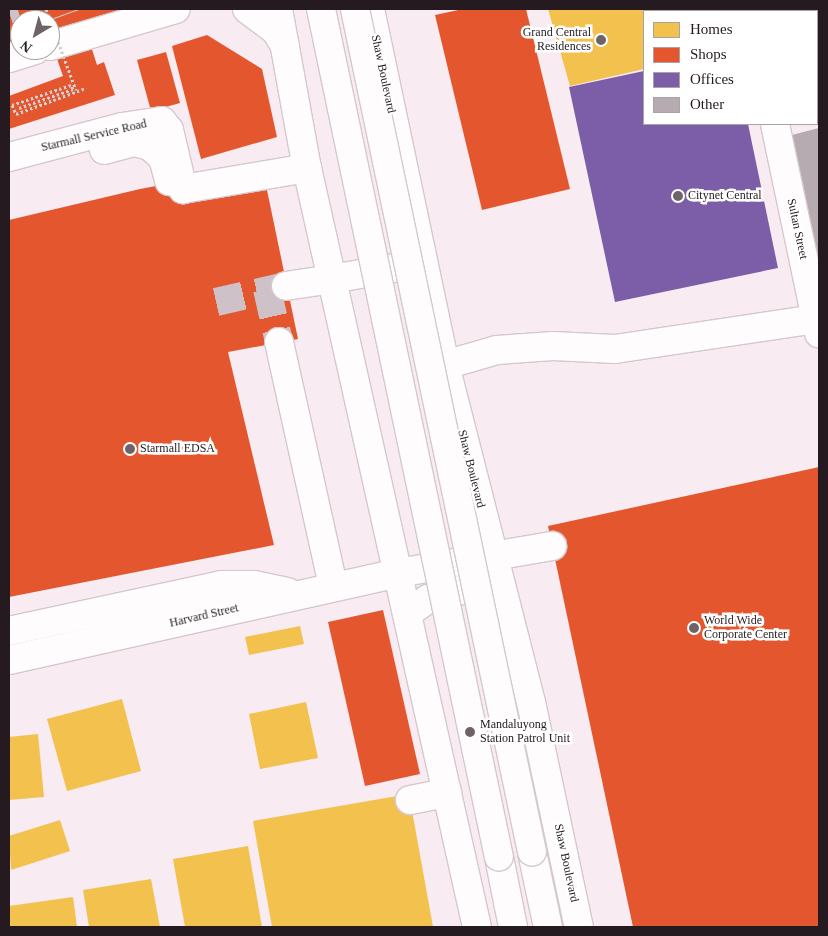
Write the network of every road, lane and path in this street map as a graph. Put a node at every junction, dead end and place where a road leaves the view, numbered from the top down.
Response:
1 (46, 9) edge
2 (176, 9) edge
3 (246, 9) edge
4 (278, 9) edge
5 (321, 9) edge
6 (327, 9) edge
7 (355, 9) edge
8 (370, 9) edge
9 (60, 43) edge
10 (284, 46) junction
11 (86, 88) dead end
12 (76, 91) junction
13 (19, 108) dead end
14 (775, 125) edge
15 (9, 157) edge
16 (307, 168) junction
17 (9, 176) edge
18 (240, 180) junction
19 (423, 262) junction
20 (382, 270) junction
21 (332, 279) junction
22 (286, 286) tunnel mouth
23 (817, 326) edge
24 (279, 342) tunnel mouth
25 (445, 365) junction
26 (540, 549) dead end
27 (493, 556) junction
28 (450, 564) junction
29 (399, 573) junction
30 (333, 585) junction
31 (457, 590) junction
32 (296, 594) junction
33 (503, 594) junction
34 (407, 614) junction
35 (9, 630) edge
36 (9, 660) edge
37 (446, 793) junction
38 (410, 800) dead end
39 (477, 927) edge
40 (513, 927) edge
41 (548, 927) edge
42 (580, 927) edge

1 - 12 path, bridge
2 - 9 main road
3 - 10 main road
4 - 10 main road
5 - 40 main road, bridge
6 - 20 main road
7 - 41 main road, Shaw Boulevard, bridge
8 - 19 main road, Shaw Boulevard
10 - 16 main road
11 - 12 path
12 - 13 path
14 - 23 main road, Sultan Street
15 - 18 main road, Starmall Service Road
16 - 18 main road, Starmall Service Road
16 - 21 main road
17 - 18 main road
19 - 20 main road
19 - 25 main road, Shaw Boulevard
20 - 21 main road
20 - 28 main road
21 - 22 main road
21 - 29 main road
23 - 25 main road
24 - 30 main road
25 - 27 main road, Shaw Boulevard
26 - 27 main road, Harvard Street
27 - 28 main road, Harvard Street
27 - 33 main road, Shaw Boulevard
28 - 29 main road, Harvard Street
28 - 31 main road
29 - 30 main road, Harvard Street
29 - 34 main road
30 - 32 main road, Harvard Street
31 - 33 main road
31 - 34 main road
32 - 35 main road
32 - 36 main road, Harvard Street
33 - 42 main road, Shaw Boulevard
34 - 37 main road
37 - 38 main road
37 - 39 main road

